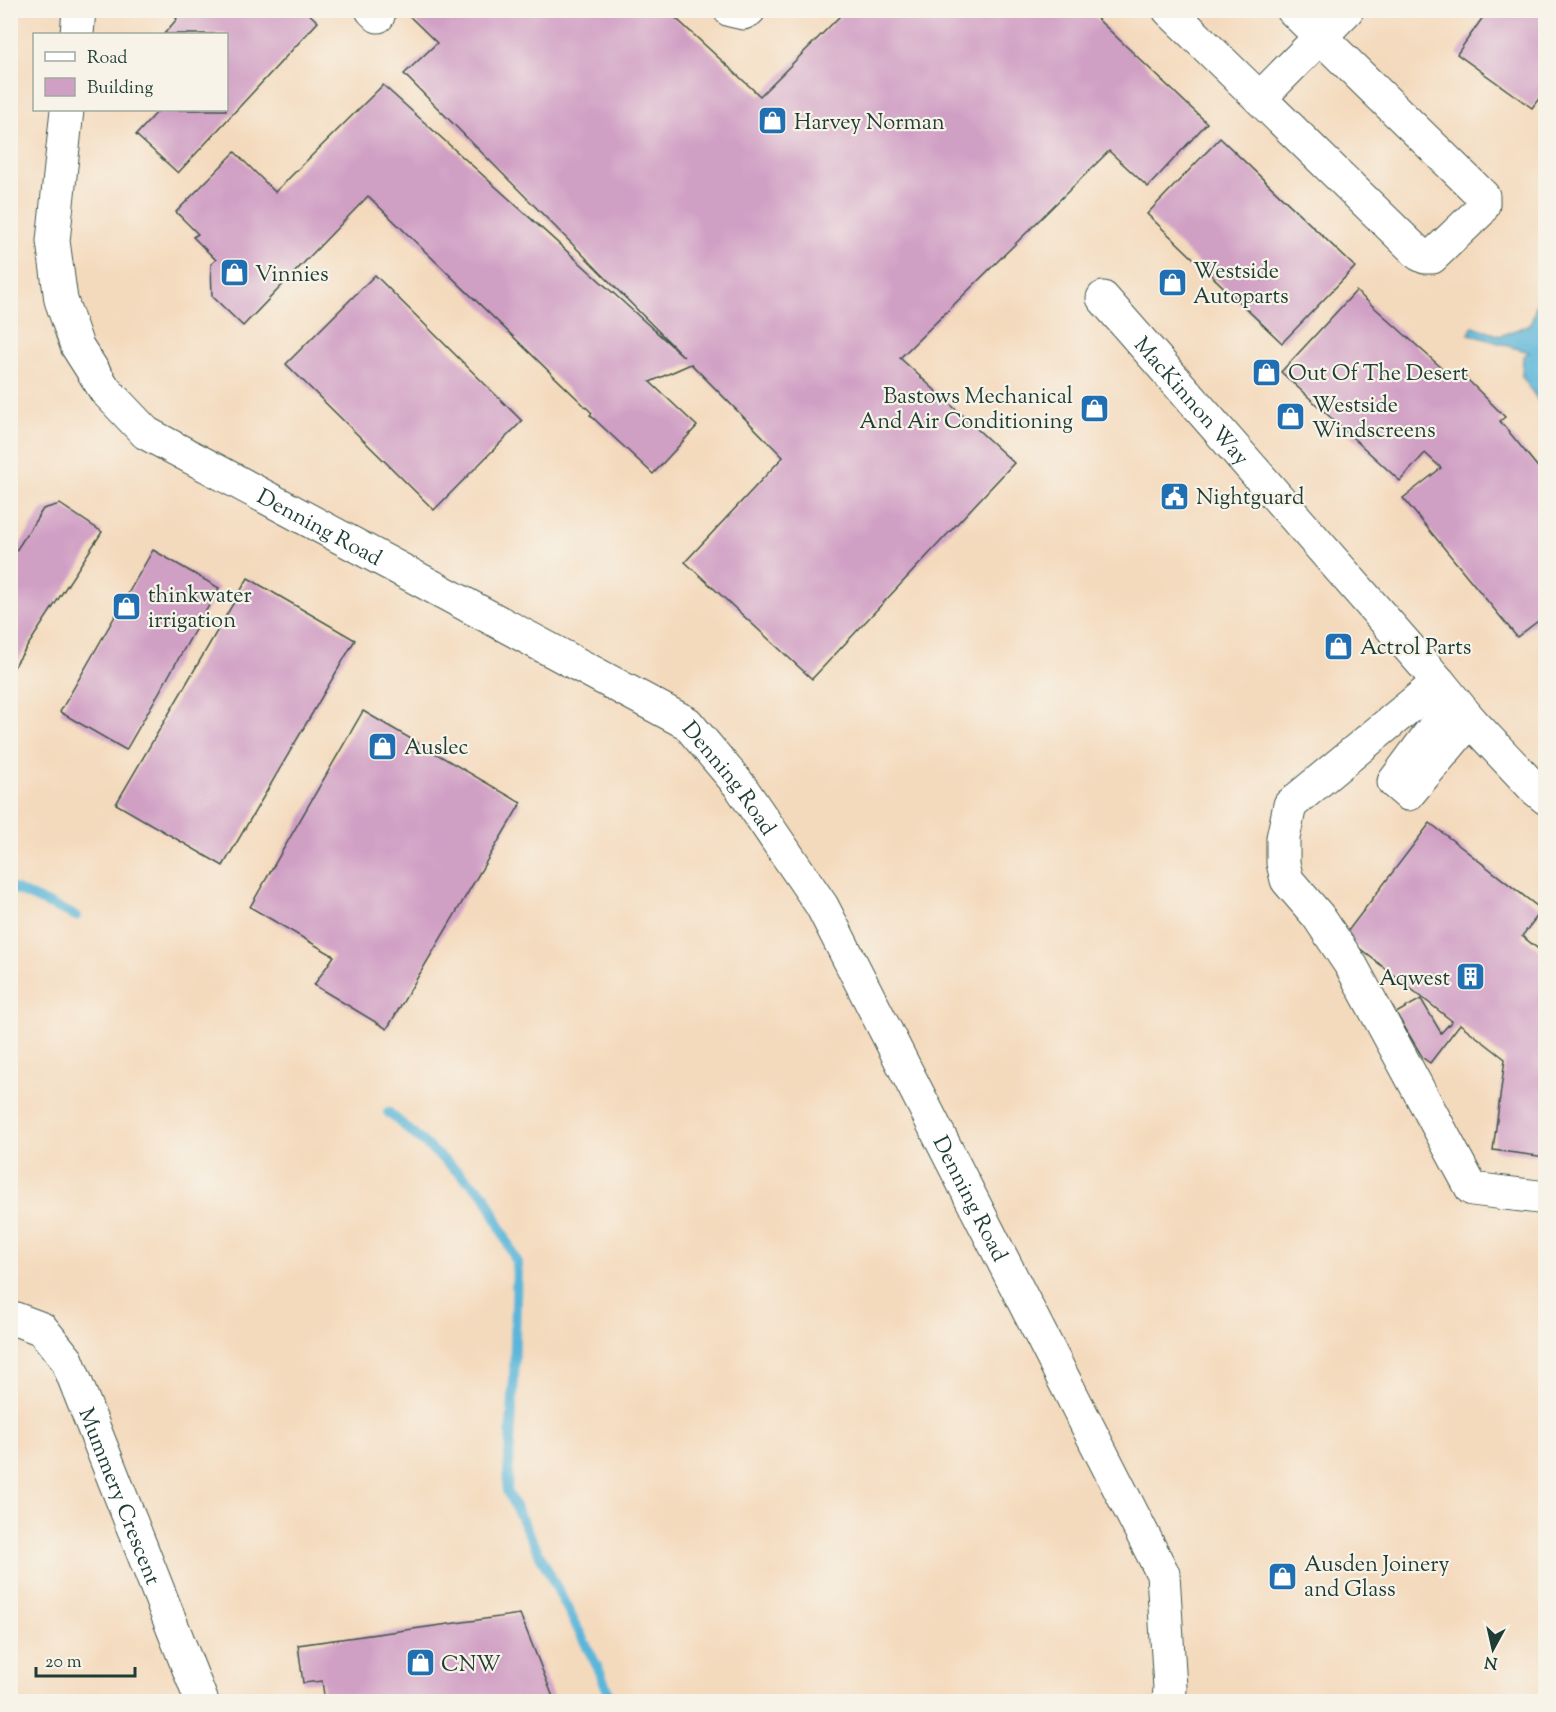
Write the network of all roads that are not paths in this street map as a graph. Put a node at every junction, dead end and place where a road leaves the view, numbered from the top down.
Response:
1 (79, 10) edge
2 (730, 10) edge
3 (749, 10) edge
4 (1169, 10) edge
5 (1293, 10) edge
6 (1347, 10) edge
7 (77, 33) edge
8 (1320, 37) junction
9 (1260, 98) junction
10 (67, 111) edge
11 (1103, 298) dead end
12 (1454, 701) junction
13 (1394, 782) dead end
14 (1545, 798) edge
15 (1545, 1198) edge
16 (10, 1317) edge
17 (202, 1701) edge
18 (1169, 1701) edge

1 - 7 street
2 - 3 street
4 - 9 street
5 - 8 street
6 - 8 street
8 - 9 street
8 - 9 street
10 - 18 street, Denning Road
11 - 12 street, MacKinnon Way
12 - 13 street
12 - 14 street, MacKinnon Way
12 - 15 street
16 - 17 street, Mummery Crescent

